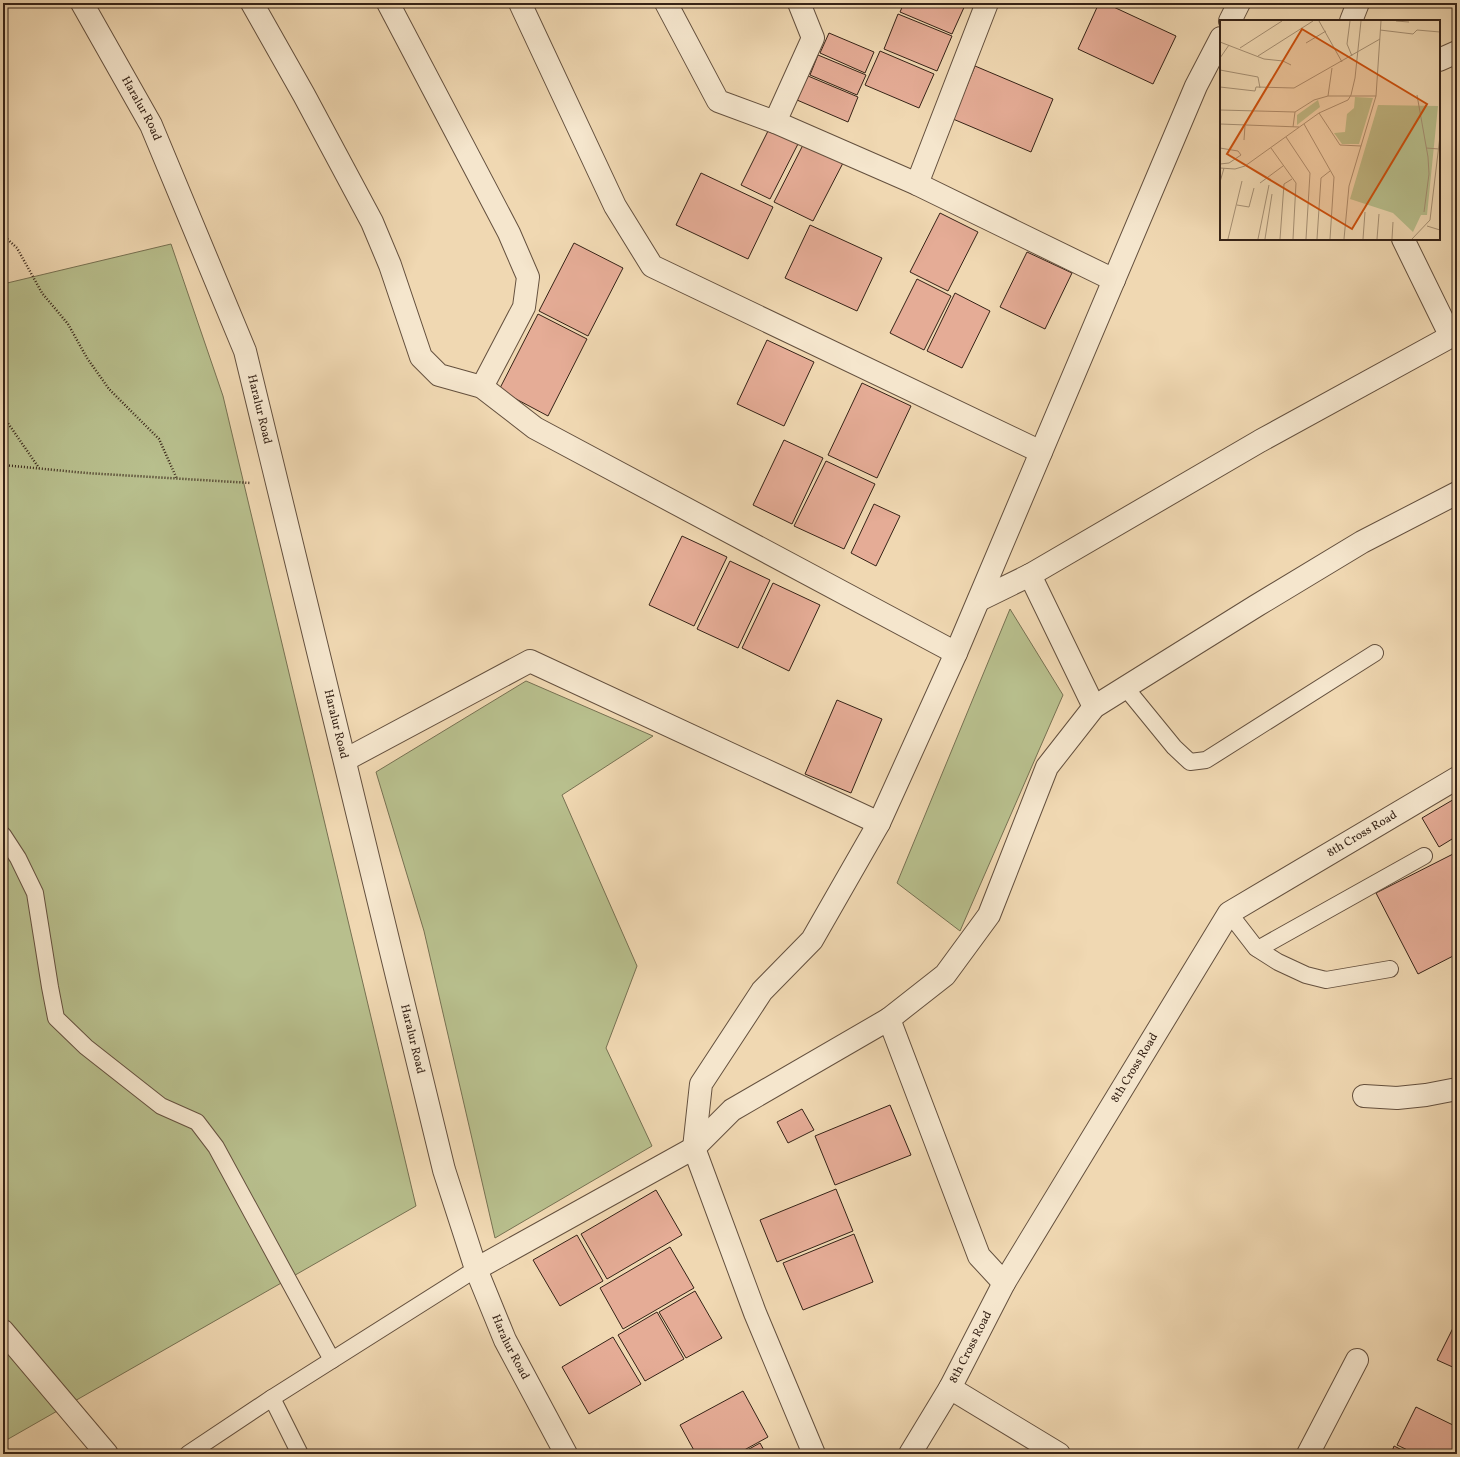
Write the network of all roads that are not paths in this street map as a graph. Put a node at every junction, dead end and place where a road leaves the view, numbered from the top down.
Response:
1 (82, 3) edge
2 (252, 3) edge
3 (388, 3) edge
4 (520, 3) edge
5 (666, 3) edge
6 (799, 3) edge
7 (987, 3) edge
8 (1239, 3) edge
9 (1358, 3) edge
10 (1230, 20) edge
11 (1351, 20) edge
12 (1220, 40) edge
13 (1457, 52) edge
14 (1440, 60) edge
15 (775, 122) junction
16 (917, 184) junction
17 (1404, 240) edge
18 (1114, 280) junction
19 (1454, 335) edge
20 (482, 387) junction
21 (1041, 452) junction
22 (1457, 493) edge
23 (1030, 575) junction
24 (978, 600) junction
25 (956, 653) junction
26 (1375, 653) dead end
27 (1125, 687) junction
28 (1094, 707) junction
29 (345, 760) junction
30 (1457, 778) edge
31 (879, 823) junction
32 (3, 835) edge
33 (1424, 856) dead end
34 (1229, 913) junction
35 (1258, 949) junction
36 (1390, 968) dead end
37 (889, 1019) junction
38 (1457, 1088) edge
39 (1364, 1096) dead end
40 (694, 1148) junction
41 (476, 1269) junction
42 (1004, 1282) junction
43 (3, 1331) edge
44 (332, 1360) junction
45 (1357, 1360) dead end
46 (950, 1388) junction
47 (272, 1398) junction
48 (107, 1454) edge
49 (188, 1454) edge
50 (300, 1454) edge
51 (566, 1454) edge
52 (814, 1454) edge
53 (910, 1454) edge
54 (1059, 1454) edge
55 (1308, 1454) edge

1 - 29 street, Haralur Road
2 - 20 street
3 - 20 street
4 - 21 street
5 - 15 street
6 - 15 street
7 - 16 street
8 - 10 street
9 - 11 street
12 - 18 street
13 - 14 street
15 - 16 street
16 - 18 street
17 - 19 street
18 - 21 street
19 - 23 street
20 - 25 street
21 - 24 street
22 - 27 street
23 - 24 street
23 - 28 street
24 - 25 street
25 - 31 street
26 - 27 lane
27 - 28 street
28 - 37 street
29 - 31 street
29 - 41 street, Haralur Road
30 - 34 street, 8th Cross Road
31 - 40 street
32 - 44 lane
33 - 35 lane
34 - 35 lane
34 - 42 street, 8th Cross Road
35 - 36 lane
37 - 40 street
37 - 42 street
38 - 39 street
40 - 41 street
40 - 52 street
41 - 44 lane
41 - 51 street, Haralur Road
42 - 46 street, 8th Cross Road
43 - 48 street
44 - 47 lane
45 - 55 street
46 - 53 street, 8th Cross Road
46 - 54 street
47 - 49 lane
47 - 50 lane

